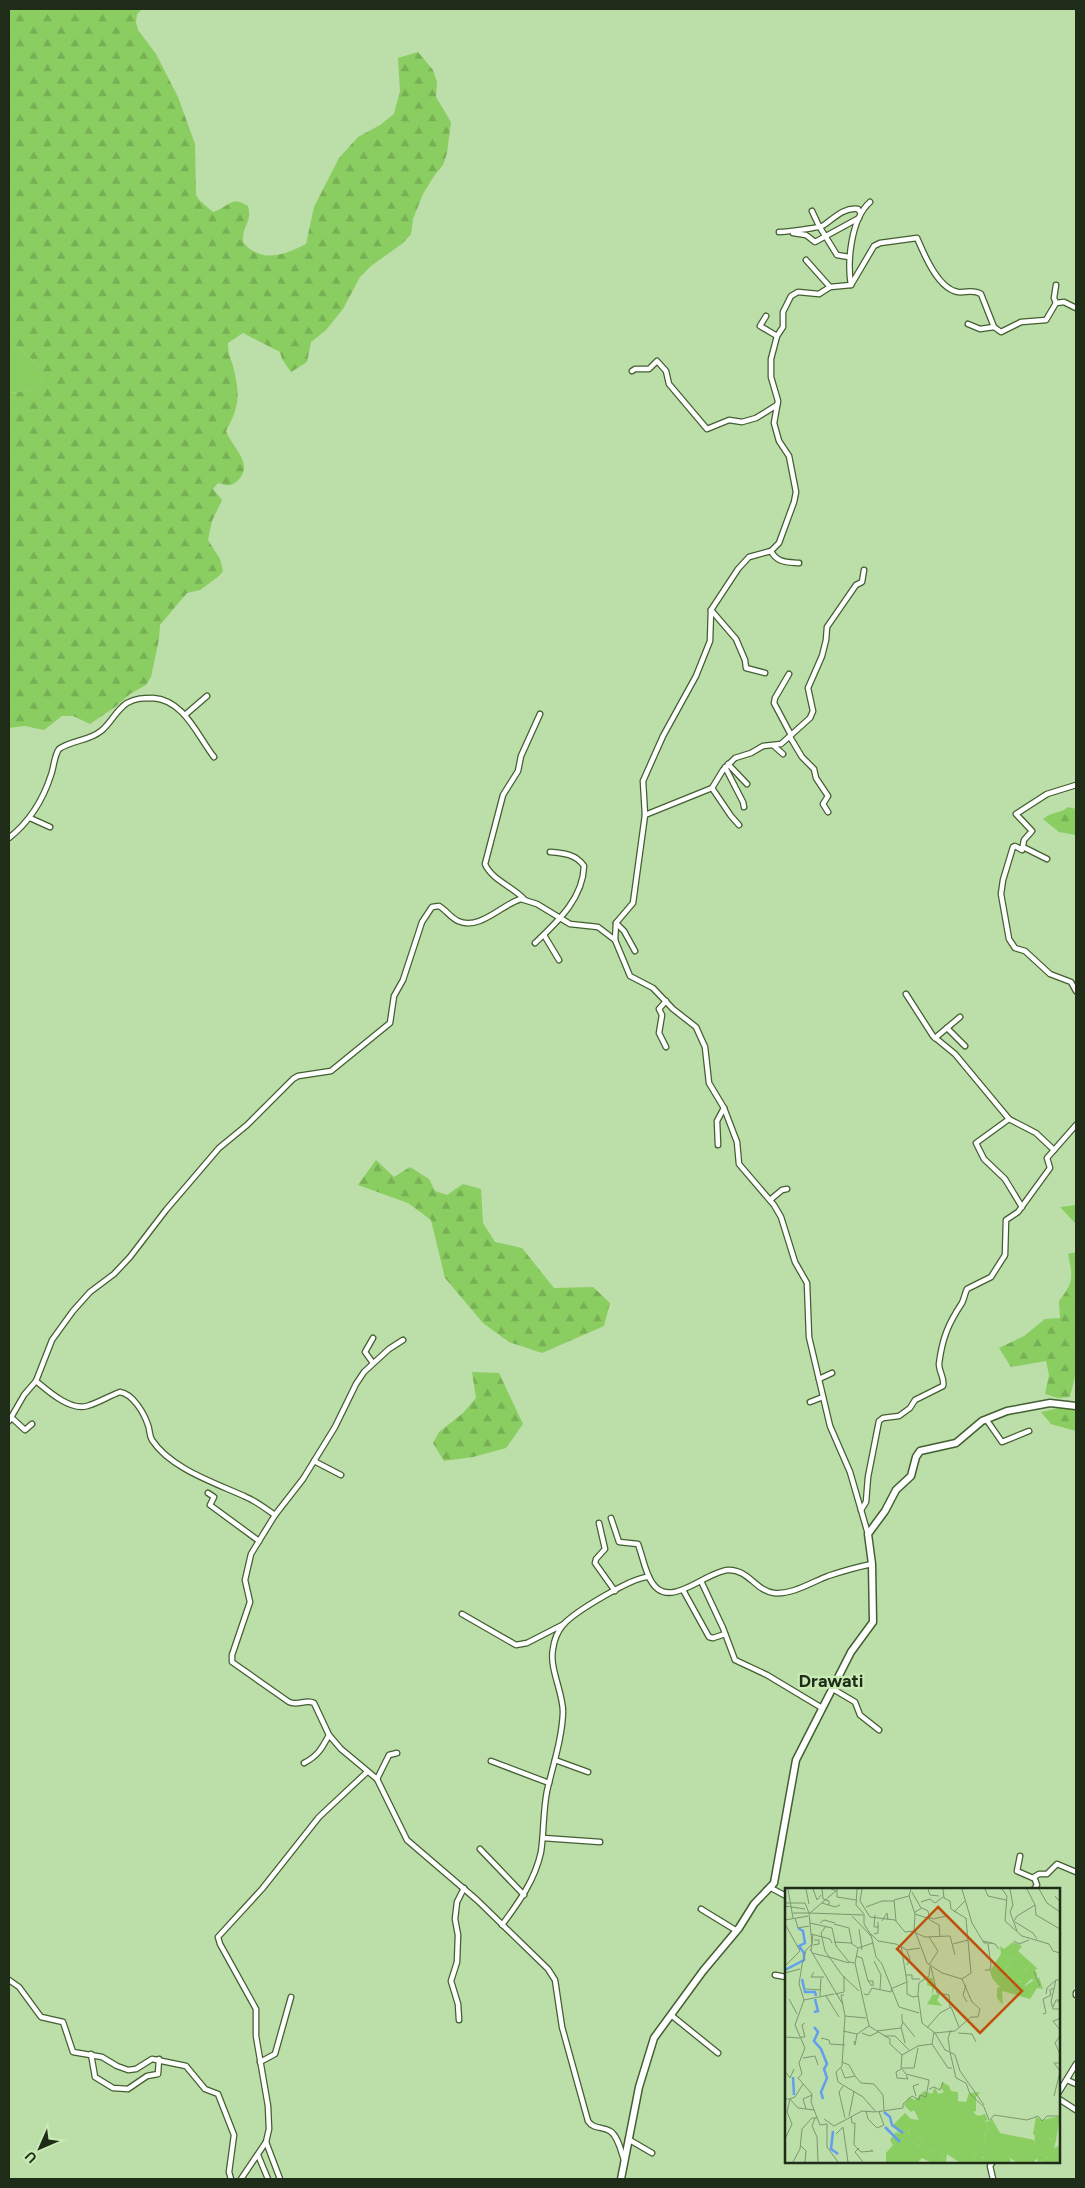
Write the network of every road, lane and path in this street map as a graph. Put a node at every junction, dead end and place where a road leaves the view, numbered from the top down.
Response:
1 (870, 202) dead end
2 (812, 211) dead end
3 (860, 215) junction
4 (819, 226) junction
5 (787, 230) junction
6 (779, 232) dead end
7 (826, 237) junction
8 (849, 257) junction
9 (806, 260) dead end
10 (1056, 284) dead end
11 (851, 285) junction
12 (830, 287) junction
13 (1056, 303) junction
14 (1076, 308) edge
15 (766, 316) dead end
16 (968, 324) dead end
17 (994, 327) junction
18 (777, 336) junction
19 (632, 371) dead end
20 (777, 405) junction
21 (771, 551) junction
22 (799, 563) dead end
23 (864, 570) dead end
24 (711, 610) junction
25 (765, 673) dead end
26 (789, 674) dead end
27 (207, 696) dead end
28 (540, 714) dead end
29 (185, 715) junction
30 (790, 736) junction
31 (774, 746) junction
32 (783, 754) dead end
33 (214, 757) dead end
34 (727, 766) junction
35 (747, 784) dead end
36 (1076, 785) edge
37 (712, 788) junction
38 (744, 807) dead end
39 (828, 812) dead end
40 (645, 816) junction
41 (30, 818) junction
42 (739, 824) dead end
43 (50, 827) dead end
44 (9, 838) edge
45 (1023, 847) junction
46 (550, 852) dead end
47 (1047, 859) dead end
48 (525, 900) junction
49 (560, 918) junction
50 (616, 923) junction
51 (544, 934) junction
52 (615, 940) junction
53 (535, 944) dead end
54 (635, 951) dead end
55 (559, 960) dead end
56 (1076, 991) edge
57 (906, 994) dead end
58 (666, 1001) junction
59 (960, 1017) dead end
60 (947, 1028) junction
61 (936, 1038) junction
62 (965, 1046) dead end
63 (666, 1047) dead end
64 (724, 1108) junction
65 (1009, 1119) junction
66 (1076, 1125) edge
67 (718, 1145) dead end
68 (1054, 1150) junction
69 (787, 1189) dead end
70 (770, 1200) junction
71 (1022, 1207) junction
72 (373, 1338) dead end
73 (403, 1340) dead end
74 (373, 1362) junction
75 (832, 1372) dead end
76 (819, 1379) junction
77 (36, 1381) junction
78 (823, 1396) junction
79 (810, 1402) dead end
80 (1076, 1406) edge
81 (10, 1419) edge
82 (986, 1420) junction
83 (32, 1424) dead end
84 (1029, 1431) dead end
85 (314, 1461) junction
86 (341, 1475) dead end
87 (208, 1492) dead end
88 (861, 1510) junction
89 (275, 1515) junction
90 (612, 1518) dead end
91 (599, 1523) dead end
92 (868, 1534) junction
93 (259, 1541) junction
94 (872, 1564) junction
95 (649, 1577) junction
96 (702, 1581) junction
97 (615, 1590) junction
98 (683, 1590) junction
99 (462, 1614) dead end
100 (564, 1624) junction
101 (725, 1634) junction
102 (832, 1689) junction
103 (822, 1708) junction
104 (879, 1730) dead end
105 (329, 1735) junction
106 (396, 1753) dead end
107 (555, 1760) junction
108 (492, 1761) dead end
109 (304, 1764) dead end
110 (367, 1772) junction
111 (588, 1772) dead end
112 (377, 1779) junction
113 (549, 1783) junction
114 (542, 1838) junction
115 (600, 1842) dead end
116 (480, 1849) dead end
117 (1020, 1856) dead end
118 (1076, 1872) edge
119 (1034, 1878) junction
120 (464, 1888) junction
121 (771, 1888) junction
122 (1035, 1888) edge
123 (524, 1895) junction
124 (785, 1895) edge
125 (701, 1909) dead end
126 (502, 1925) junction
127 (737, 1931) junction
128 (775, 1975) dead end
129 (785, 1977) edge
130 (9, 1980) edge
131 (291, 1997) dead end
132 (671, 2016) junction
133 (458, 2020) dead end
134 (718, 2053) dead end
135 (91, 2054) junction
136 (159, 2059) junction
137 (260, 2062) junction
138 (1076, 2064) edge
139 (1068, 2080) junction
140 (1076, 2084) edge
141 (1061, 2086) edge
142 (1060, 2100) edge
143 (1076, 2110) edge
144 (628, 2139) junction
145 (266, 2142) junction
146 (652, 2153) dead end
147 (258, 2155) junction
148 (624, 2160) junction
149 (992, 2163) edge
150 (231, 2179) edge
151 (241, 2179) edge
152 (268, 2179) edge
153 (280, 2179) edge
154 (621, 2179) edge
155 (993, 2179) edge

1 - 3 street
2 - 4 street
3 - 4 street
3 - 7 street
3 - 8 street
4 - 5 street
4 - 7 street
5 - 6 street
5 - 7 street
7 - 8 street
8 - 11 street
9 - 12 street
10 - 13 street
11 - 12 street
11 - 17 street
12 - 18 street
13 - 14 street
13 - 17 street
15 - 18 street
16 - 17 street
18 - 20 street
19 - 20 street
20 - 21 street
21 - 22 street
21 - 24 street
23 - 30 street
24 - 25 street
24 - 40 street
26 - 30 street
27 - 29 street
28 - 48 street
29 - 33 street
29 - 41 street
30 - 31 street
30 - 39 street
31 - 32 street
31 - 34 street
34 - 35 street
34 - 37 street
34 - 38 street
36 - 45 street
37 - 40 street
37 - 42 street
40 - 50 street
41 - 43 street
41 - 44 street
45 - 47 street
45 - 56 street
46 - 49 street
48 - 49 street
48 - 77 street
49 - 51 street
49 - 52 street
50 - 52 street
50 - 54 street
51 - 53 street
51 - 55 street
52 - 58 street
57 - 61 street
58 - 63 street
58 - 64 street
59 - 60 street
60 - 61 street
60 - 62 street
61 - 65 street
64 - 67 street
64 - 70 street
65 - 68 street
65 - 71 street
66 - 68 street
68 - 71 street
69 - 70 street
70 - 76 street
71 - 88 street
72 - 74 street
73 - 74 street
74 - 85 street
75 - 76 street
76 - 78 street
77 - 81 street
77 - 89 street
78 - 79 street
78 - 88 street
80 - 82 street
81 - 83 street
82 - 84 street
82 - 92 street
85 - 86 street
85 - 89 street
87 - 93 street
88 - 92 street
89 - 93 street
90 - 95 street
91 - 97 street
92 - 94 street
93 - 105 street
94 - 96 street
94 - 102 street
95 - 97 street
95 - 98 street
96 - 98 street
96 - 101 street
97 - 100 street
98 - 101 street
99 - 100 street
100 - 107 street
101 - 103 street
102 - 103 street
102 - 104 street
103 - 121 street
105 - 109 street
105 - 110 street
106 - 112 street
107 - 111 street
107 - 113 street
108 - 113 street
110 - 112 street
110 - 137 street
112 - 120 street
113 - 114 street
114 - 115 street
114 - 123 street
116 - 123 street
117 - 119 street
118 - 119 street
119 - 122 street
120 - 126 street
120 - 133 street
121 - 124 street
121 - 127 street
123 - 126 street
125 - 127 street
126 - 148 street
127 - 132 street
128 - 129 street
130 - 135 street
131 - 137 street
132 - 134 street
132 - 144 street
135 - 136 street
135 - 136 street
136 - 150 street
137 - 145 street
138 - 139 street
139 - 140 street
139 - 141 street
142 - 143 street
144 - 146 street
144 - 148 street
145 - 147 street
145 - 153 street
147 - 151 street
147 - 152 street
148 - 154 street
149 - 155 street

